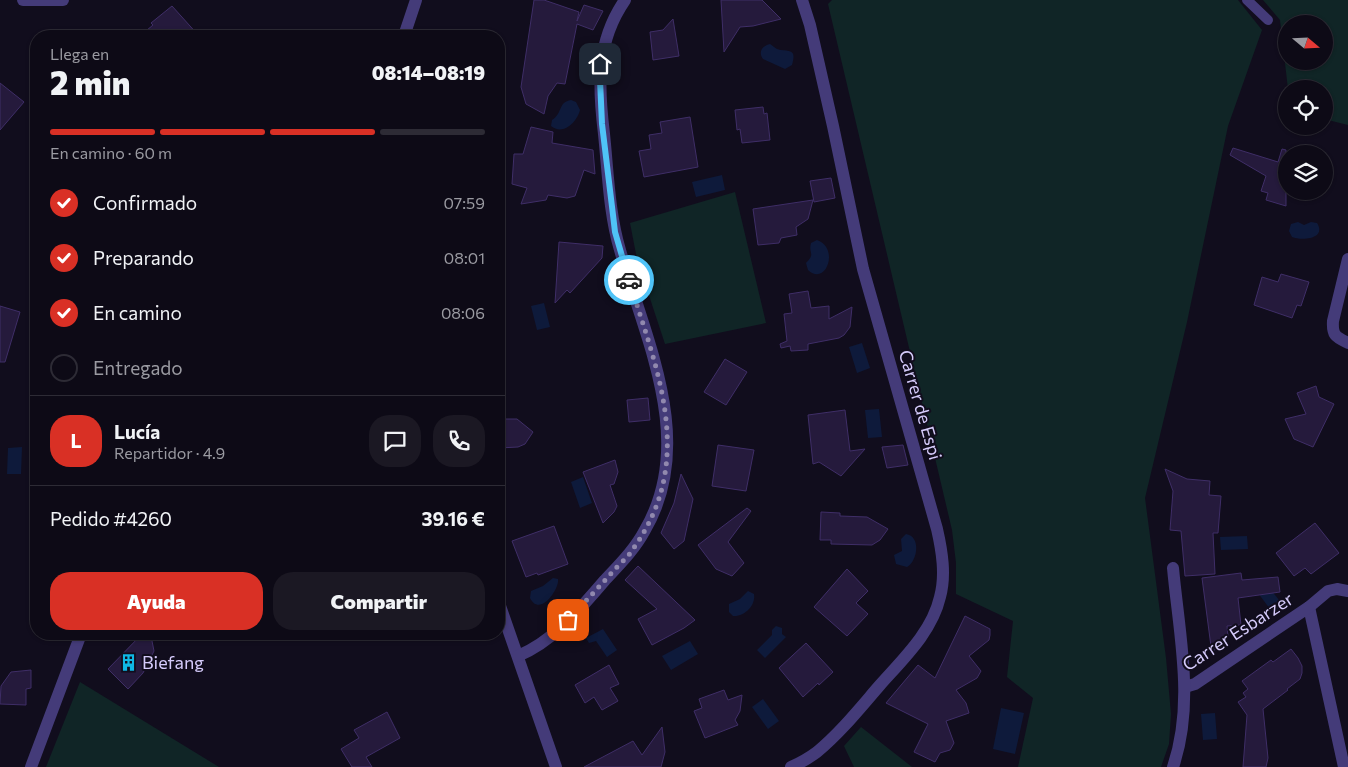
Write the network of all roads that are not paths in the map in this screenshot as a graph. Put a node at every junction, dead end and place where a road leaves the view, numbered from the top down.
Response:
1 (23, 0) edge
2 (64, 0) edge
3 (416, 0) edge
4 (625, 0) edge
5 (802, 0) edge
6 (1247, 0) edge
7 (1268, 20) dead end
8 (406, 30) edge
9 (1348, 259) edge
10 (1348, 343) edge
11 (1173, 568) dead end
12 (1348, 591) edge
13 (1309, 607) junction
14 (505, 620) edge
15 (79, 640) edge
16 (518, 656) junction
17 (1185, 686) junction
18 (31, 767) edge
19 (556, 767) edge
20 (791, 767) edge
21 (1173, 767) edge
22 (1344, 767) edge

1 - 2 street
3 - 8 street
4 - 16 street
5 - 20 street, Carrer de Espi
6 - 7 lane
9 - 10 street
11 - 17 street, Carrer Esbarzer
12 - 13 street, Carrer Esbarzer
13 - 17 street, Carrer Esbarzer
13 - 22 street, Carrer Esbarzer
14 - 16 street
15 - 18 street
16 - 19 street
17 - 21 street, Carrer Esbarzer

